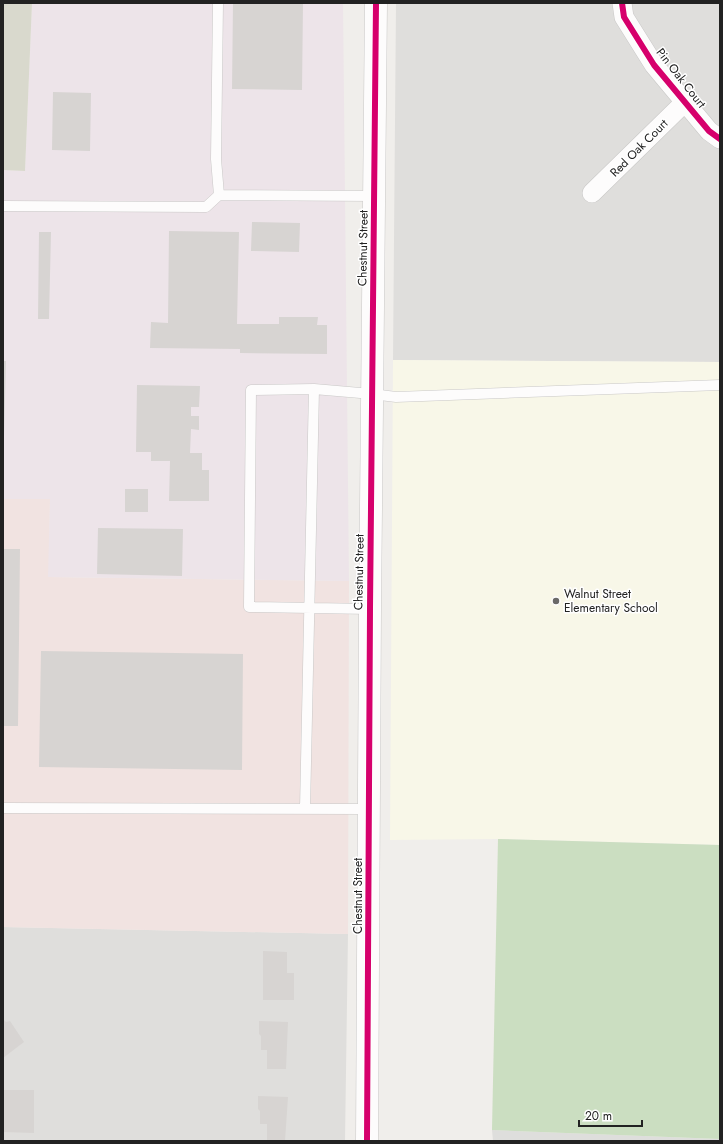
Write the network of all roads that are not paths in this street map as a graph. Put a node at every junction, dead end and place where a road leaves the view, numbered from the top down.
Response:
1 (218, 3) edge
2 (376, 3) edge
3 (622, 3) edge
4 (685, 102) junction
5 (720, 139) edge
6 (592, 193) dead end
7 (218, 195) junction
8 (374, 196) junction
9 (3, 206) edge
10 (720, 385) edge
11 (314, 389) junction
12 (372, 394) junction
13 (309, 608) junction
14 (370, 608) junction
15 (3, 808) edge
16 (305, 809) junction
17 (370, 809) junction
18 (367, 1141) edge

1 - 7 lane
2 - 8 street, Chestnut Street
3 - 4 street, Pin Oak Court
4 - 5 street, Pin Oak Court
4 - 6 street, Red Oak Court
7 - 8 lane
7 - 9 lane
8 - 12 street, Chestnut Street
10 - 12 lane
11 - 12 lane
11 - 13 lane
11 - 13 lane
12 - 14 street, Chestnut Street
13 - 14 lane
13 - 16 lane
14 - 17 street, Chestnut Street
15 - 16 lane
16 - 17 lane
17 - 18 street, Chestnut Street

